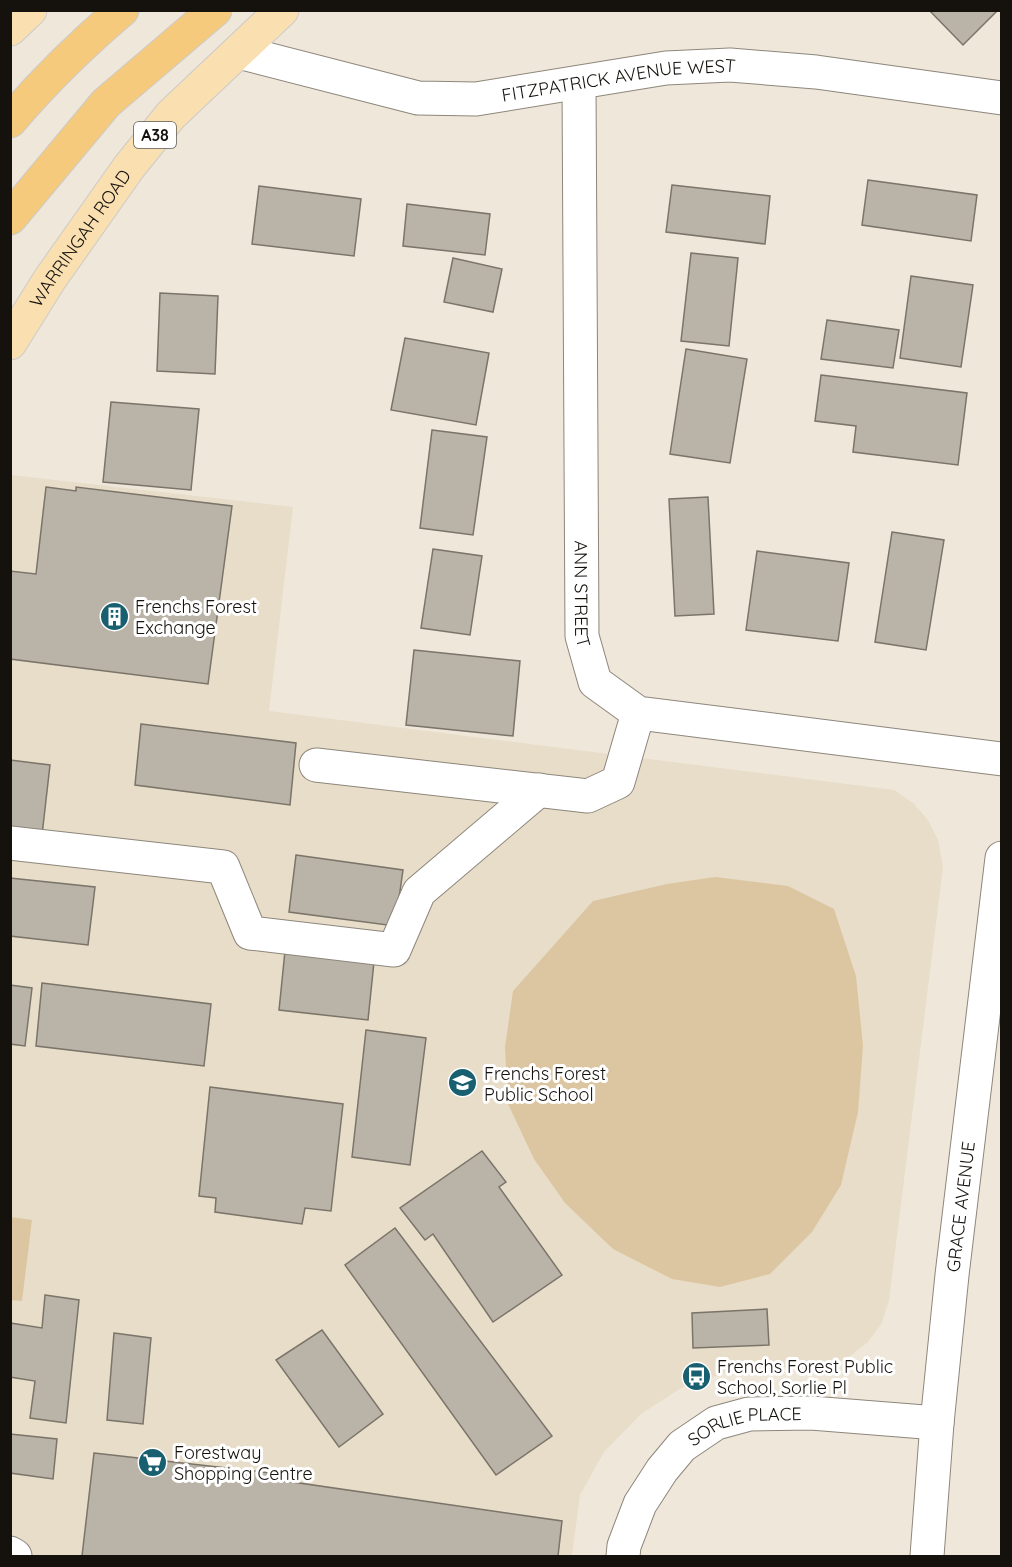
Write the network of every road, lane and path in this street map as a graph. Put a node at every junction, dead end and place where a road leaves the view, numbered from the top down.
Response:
1 (30, 10) edge
2 (122, 10) edge
3 (215, 10) edge
4 (282, 10) edge
5 (10, 30) edge
6 (239, 52) junction
7 (579, 84) junction
8 (1002, 98) edge
9 (10, 121) edge
10 (10, 218) edge
11 (10, 343) edge
12 (638, 713) junction
13 (1002, 759) edge
14 (316, 765) dead end
15 (539, 790) junction
16 (10, 843) edge
17 (1002, 858) edge
18 (937, 1423) junction
19 (10, 1553) edge
20 (15, 1557) edge
21 (623, 1557) edge
22 (927, 1557) edge

1 - 5 main road
2 - 9 highway
3 - 10 highway
4 - 6 main road, WARRINGAH ROAD / A38
6 - 7 street, FITZPATRICK AVENUE WEST
6 - 11 main road, WARRINGAH ROAD / A38
7 - 8 street, FITZPATRICK AVENUE WEST
7 - 12 street, ANN STREET
12 - 13 street, ANN STREET
12 - 15 street
14 - 15 street
15 - 16 street
17 - 18 street, GRACE AVENUE
18 - 21 street, SORLIE PLACE
18 - 22 street, GRACE AVENUE
19 - 20 street

